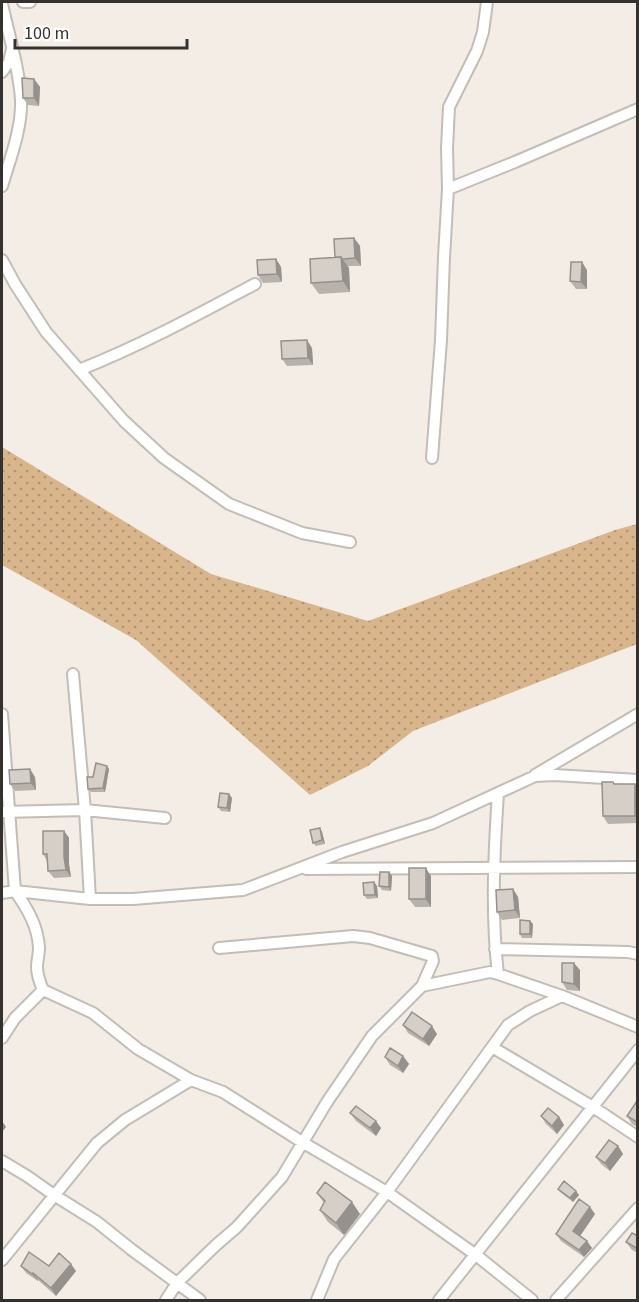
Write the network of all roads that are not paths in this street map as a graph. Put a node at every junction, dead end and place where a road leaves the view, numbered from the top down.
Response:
1 (23, 2) edge
2 (30, 2) edge
3 (487, 2) edge
4 (2, 4) edge
5 (12, 49) junction
6 (2, 72) edge
7 (638, 109) edge
8 (2, 186) edge
9 (448, 189) junction
10 (2, 260) edge
11 (255, 284) dead end
12 (79, 370) junction
13 (432, 458) dead end
14 (350, 542) dead end
15 (73, 674) dead end
16 (2, 714) edge
17 (638, 714) edge
18 (535, 776) junction
19 (638, 780) edge
20 (498, 793) junction
21 (86, 810) junction
22 (5, 812) edge
23 (165, 818) dead end
24 (638, 867) edge
25 (493, 868) junction
26 (300, 869) junction
27 (15, 891) junction
28 (2, 893) edge
29 (90, 899) junction
30 (219, 948) dead end
31 (495, 949) junction
32 (638, 954) edge
33 (498, 974) junction
34 (422, 986) junction
35 (43, 990) junction
36 (562, 996) junction
37 (638, 1027) edge
38 (2, 1038) edge
39 (492, 1047) junction
40 (638, 1050) edge
41 (192, 1080) junction
42 (593, 1107) junction
43 (638, 1137) edge
44 (302, 1142) junction
45 (2, 1161) edge
46 (387, 1192) junction
47 (54, 1195) junction
48 (638, 1208) edge
49 (476, 1255) junction
50 (2, 1260) edge
51 (177, 1282) junction
52 (166, 1300) edge
53 (200, 1300) edge
54 (317, 1300) edge
55 (439, 1300) edge
56 (532, 1300) edge
57 (556, 1300) edge

1 - 2 street
3 - 9 street
4 - 5 street
5 - 6 street
5 - 8 street
7 - 9 street
9 - 13 street
10 - 12 street
11 - 12 street
12 - 14 street
15 - 21 street
16 - 22 street
17 - 18 street
18 - 19 street
18 - 20 street
20 - 25 street
20 - 26 street
21 - 22 street
21 - 23 street
21 - 29 street
22 - 27 street
24 - 25 street
25 - 26 street
25 - 31 street
26 - 29 street
27 - 28 street
27 - 29 street
27 - 35 street
30 - 34 street
31 - 32 street
31 - 33 street
33 - 34 street
33 - 36 street
34 - 44 street
35 - 38 street
35 - 41 street
36 - 37 street
36 - 39 street
39 - 42 street
39 - 46 street
40 - 42 street
41 - 44 street
41 - 47 street
42 - 43 street
42 - 49 street
44 - 46 street
44 - 51 street
45 - 47 street
46 - 49 street
46 - 54 street
47 - 50 street
47 - 51 street
48 - 57 street
49 - 55 street
49 - 56 street
51 - 52 street
51 - 53 street

